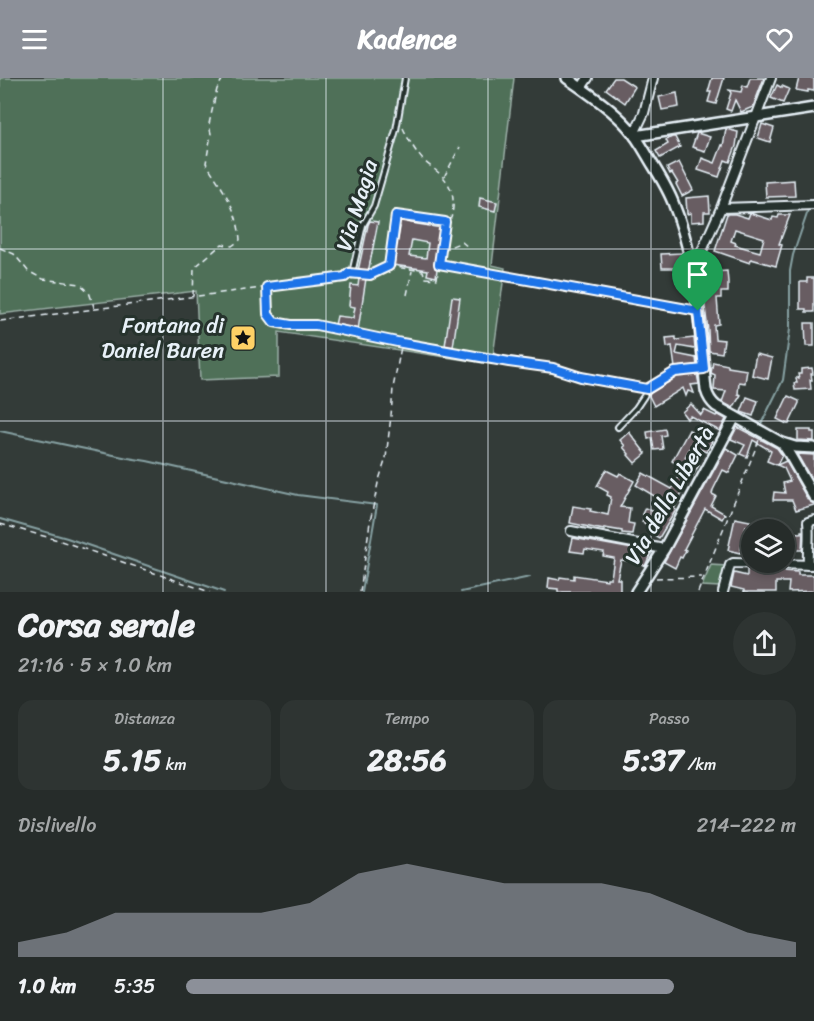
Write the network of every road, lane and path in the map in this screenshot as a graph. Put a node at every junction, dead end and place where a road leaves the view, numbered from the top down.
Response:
1 (223, 78) edge
2 (405, 78) edge
3 (567, 78) edge
4 (588, 78) edge
5 (653, 78) edge
6 (771, 78) edge
7 (581, 88) junction
8 (814, 108) edge
9 (756, 117) junction
10 (398, 119) junction
11 (635, 135) junction
12 (460, 147) dead end
13 (444, 178) junction
14 (814, 205) edge
15 (722, 207) junction
16 (445, 222) junction
17 (0, 248) edge
18 (469, 248) dead end
19 (441, 250) junction
20 (439, 264) junction
21 (389, 266) junction
22 (412, 270) junction
23 (693, 271) junction
24 (349, 273) junction
25 (267, 287) junction
26 (407, 296) dead end
27 (193, 297) junction
28 (95, 310) junction
29 (698, 311) junction
30 (0, 321) edge
31 (402, 343) junction
32 (704, 369) junction
33 (647, 389) junction
34 (735, 417) junction
35 (618, 427) dead end
36 (762, 431) junction
37 (782, 443) junction
38 (814, 448) edge
39 (814, 497) edge
40 (814, 520) edge
41 (0, 524) edge
42 (571, 531) dead end
43 (664, 549) junction
44 (811, 565) edge
45 (703, 577) junction
46 (644, 578) junction
47 (210, 592) edge
48 (360, 592) edge
49 (636, 592) edge
50 (698, 592) edge
51 (723, 592) edge

1 - 27 path
2 - 10 lane, Via Magia
3 - 7 street
4 - 7 street
5 - 11 street
6 - 9 street
7 - 11 street
8 - 9 street
9 - 11 street
9 - 15 street
10 - 13 path
10 - 24 lane, Via Magia
11 - 23 street
12 - 13 path
13 - 16 path
14 - 15 street
15 - 23 street
16 - 19 path
16 - 21 path
17 - 28 path
18 - 19 path
19 - 20 path
20 - 22 path
20 - 29 lane
21 - 22 path
21 - 24 path
22 - 26 path
23 - 29 street
24 - 25 lane, Via Magia
25 - 27 path
25 - 31 lane
27 - 28 path
28 - 30 path
29 - 32 street
31 - 33 lane
31 - 48 path
32 - 33 lane
32 - 34 street
33 - 35 lane
34 - 36 street
34 - 43 street, Via della Libertà
36 - 37 street
36 - 45 path
37 - 38 street
37 - 39 street
40 - 44 street
41 - 47 path
42 - 43 street
43 - 46 street, Via della Libertà
44 - 51 street
45 - 46 path
45 - 50 path
46 - 49 street, Via della Libertà

